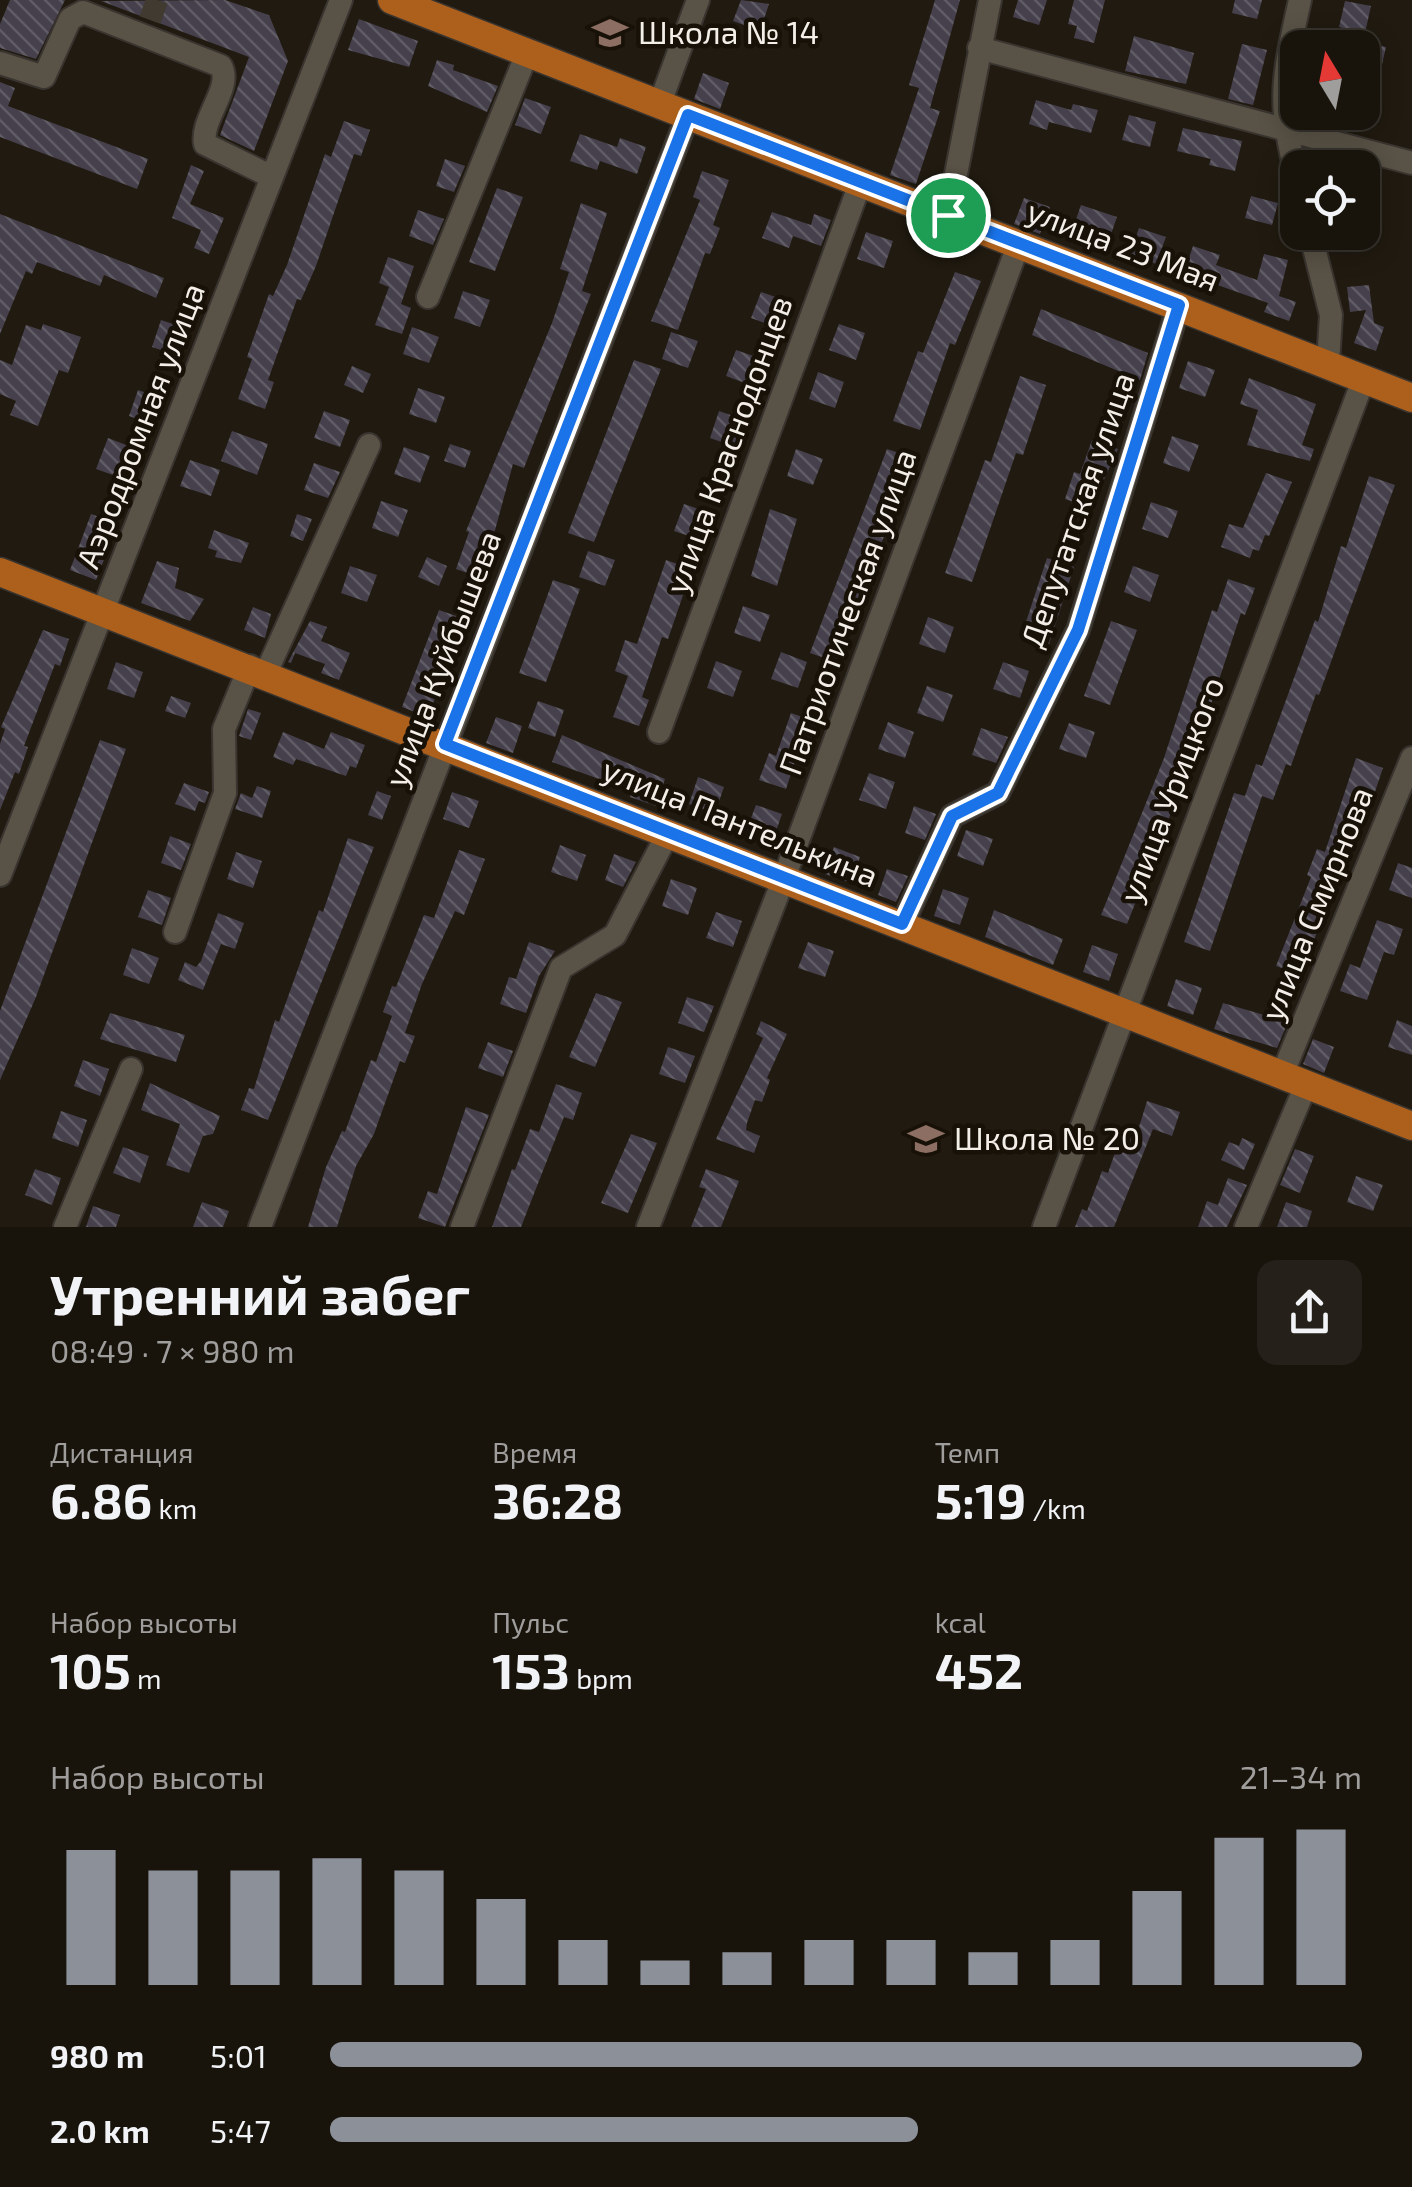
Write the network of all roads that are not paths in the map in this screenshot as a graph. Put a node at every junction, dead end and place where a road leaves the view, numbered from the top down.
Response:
1 (341, 0) edge
2 (392, 0) edge
3 (698, 0) edge
4 (990, 0) edge
5 (1300, 0) edge
6 (1293, 30) edge
7 (979, 48) junction
8 (528, 52) junction
9 (0, 63) edge
10 (660, 103) junction
11 (688, 115) junction
12 (1280, 125) edge
13 (1297, 130) edge
14 (1412, 163) edge
15 (272, 177) junction
16 (861, 182) junction
17 (948, 215) junction
18 (1019, 242) junction
19 (1315, 250) edge
20 (428, 297) dead end
21 (1179, 305) junction
22 (1328, 364) junction
23 (1364, 378) junction
24 (1412, 398) edge
25 (369, 446) dead end
26 (0, 572) edge
27 (105, 611) junction
28 (258, 670) junction
29 (659, 732) dead end
30 (445, 744) junction
31 (1412, 758) edge
32 (668, 832) junction
33 (0, 875) edge
34 (784, 878) junction
35 (902, 924) junction
36 (175, 932) dead end
37 (1123, 1012) junction
38 (131, 1069) dead end
39 (1294, 1080) junction
40 (1412, 1126) edge
41 (65, 1227) edge
42 (260, 1227) edge
43 (462, 1227) edge
44 (648, 1227) edge
45 (1044, 1227) edge
46 (1246, 1227) edge

1 - 15 street, Аэродромная улица
2 - 8 main road, улица 23 Мая
3 - 10 street
4 - 7 street
5 - 6 street
7 - 12 street
7 - 17 street
8 - 10 main road, улица 23 Мая
8 - 20 street
9 - 15 street
10 - 11 main road, улица 23 Мая
11 - 16 main road, улица 23 Мая
11 - 30 street, улица Куйбышева
13 - 14 street
15 - 27 street, Аэродромная улица
16 - 17 main road, улица 23 Мая
16 - 29 street, улица Краснодонцев
17 - 18 main road, улица 23 Мая
18 - 21 main road, улица 23 Мая
18 - 34 street, Патриотическая улица
19 - 22 street
21 - 22 main road, улица 23 Мая
21 - 35 street, Депутатская улица
22 - 23 main road, улица 23 Мая
23 - 24 main road, улица 23 Мая
23 - 37 street, улица Урицкого
25 - 28 street
26 - 27 main road, улица Пантелькина
27 - 28 main road, улица Пантелькина
27 - 33 street, Аэродромная улица
28 - 30 main road, улица Пантелькина
28 - 36 street
30 - 32 main road, улица Пантелькина
30 - 42 street, улица Куйбышева
31 - 39 street, улица Смирнова
32 - 34 main road, улица Пантелькина
32 - 43 street
34 - 35 main road, улица Пантелькина
34 - 44 street, Патриотическая улица
35 - 37 main road, улица Пантелькина
37 - 39 main road, улица Пантелькина
37 - 45 street, улица Урицкого
38 - 41 street
39 - 40 main road, улица Пантелькина
39 - 46 street, улица Смирнова

